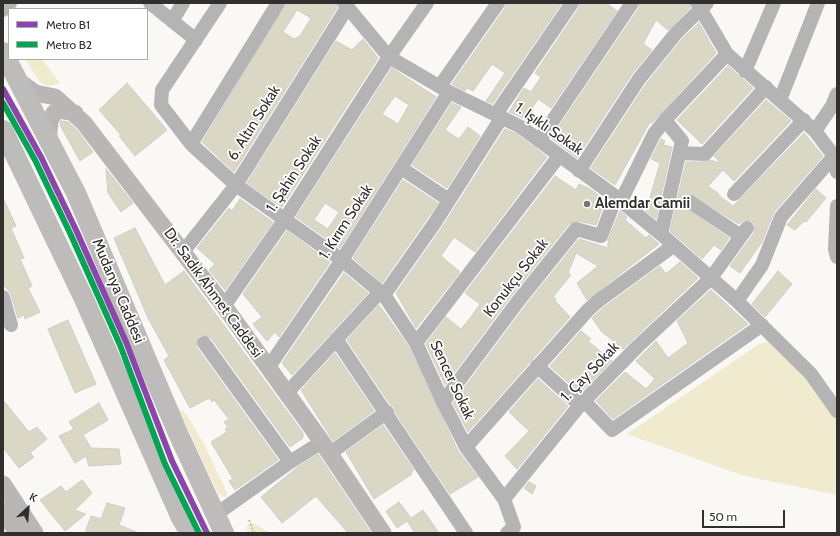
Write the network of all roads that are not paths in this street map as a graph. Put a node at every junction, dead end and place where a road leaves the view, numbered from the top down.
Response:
1 (10, 3) edge
2 (150, 3) edge
3 (183, 3) edge
4 (220, 3) edge
5 (278, 3) edge
6 (427, 3) edge
7 (498, 3) edge
8 (572, 3) edge
9 (632, 3) edge
10 (774, 3) edge
11 (818, 3) edge
12 (702, 5) edge
13 (346, 6) edge
14 (3, 10) edge
15 (172, 21) junction
16 (196, 40) junction
17 (3, 52) edge
18 (727, 54) junction
19 (389, 57) junction
20 (745, 71) junction
21 (17, 80) junction
22 (766, 87) junction
23 (445, 89) junction
24 (780, 100) junction
25 (835, 100) edge
26 (74, 113) junction
27 (499, 115) junction
28 (665, 120) junction
29 (804, 120) junction
30 (3, 130) edge
31 (815, 131) junction
32 (540, 141) junction
33 (48, 142) junction
34 (191, 144) junction
35 (680, 152) junction
36 (559, 156) junction
37 (834, 156) junction
38 (401, 168) junction
39 (579, 171) junction
40 (837, 172) edge
41 (236, 185) junction
42 (734, 194) dead end
43 (618, 199) junction
44 (449, 200) junction
45 (690, 202) dead end
46 (837, 206) edge
47 (285, 219) junction
48 (661, 234) junction
49 (673, 246) junction
50 (183, 252) junction
51 (837, 257) edge
52 (342, 260) junction
53 (711, 278) junction
54 (382, 293) junction
55 (3, 297) edge
56 (737, 301) junction
57 (224, 306) junction
58 (11, 325) dead end
59 (762, 325) junction
60 (336, 338) junction
61 (204, 343) dead end
62 (416, 343) junction
63 (537, 366) junction
64 (268, 368) junction
65 (286, 394) junction
66 (443, 402) junction
67 (582, 403) junction
68 (837, 411) edge
69 (387, 412) junction
70 (466, 447) junction
71 (326, 448) junction
72 (290, 462) junction
73 (3, 484) edge
74 (504, 499) junction
75 (3, 511) edge
76 (215, 515) junction
77 (377, 530) edge
78 (510, 530) edge
79 (17, 533) edge
80 (35, 533) edge
81 (190, 533) edge
82 (224, 533) edge
83 (466, 533) edge

1 - 14 street
2 - 15 street
3 - 15 street
4 - 16 street
5 - 34 street
6 - 19 street, 1. Şahin Sokak
7 - 23 street, 1. Kırım Sokak
8 - 27 street
9 - 32 street
10 - 20 street
11 - 24 street
12 - 18 street
12 - 39 street
13 - 19 street, 1. Işıklı Sokak
13 - 41 street, 6. Altın Sokak
15 - 16 street
16 - 34 street, Sencer Sokak
17 - 21 highway, Mudanya Caddesi
18 - 20 street
18 - 28 street
19 - 23 street, 1. Işıklı Sokak
19 - 47 street, 1. Şahin Sokak
20 - 22 street
21 - 26 main road, Dr. Sadık Ahmet Caddesi
21 - 33 highway, Mudanya Caddesi
22 - 24 street
22 - 35 street
23 - 27 street, 1. Işıklı Sokak
23 - 38 street, 1. Kırım Sokak
24 - 29 street
25 - 31 street
26 - 33 main road
26 - 50 main road, Dr. Sadık Ahmet Caddesi
27 - 32 street, 1. Işıklı Sokak
27 - 44 street
28 - 35 street
28 - 43 street
29 - 31 street
29 - 42 street
30 - 81 highway
31 - 37 street
32 - 36 street, 1. Işıklı Sokak
33 - 76 highway, Mudanya Caddesi
34 - 41 street, Sencer Sokak
35 - 48 street
36 - 39 street, 1. Işıklı Sokak
36 - 62 street
37 - 40 street
37 - 56 street
38 - 44 street
38 - 52 street, 1. Kırım Sokak
39 - 43 street, 1. Işıklı Sokak
41 - 47 street, Sencer Sokak
41 - 50 street, 6. Altın Sokak
43 - 48 street, 1. Işıklı Sokak
43 - 66 street, Konukçu Sokak
44 - 54 street
45 - 53 street, 1. Çay Sokak
46 - 51 street
47 - 52 street, Sencer Sokak
47 - 57 street, 1. Şahin Sokak
48 - 49 street, 1. Işıklı Sokak
49 - 53 street, 1. Işıklı Sokak
49 - 63 street
50 - 57 main road, Dr. Sadık Ahmet Caddesi
52 - 54 street, Sencer Sokak
52 - 64 street, 1. Kırım Sokak
53 - 56 street, 1. Işıklı Sokak
53 - 67 street, 1. Çay Sokak
54 - 60 street
54 - 62 street, Sencer Sokak
55 - 58 street
56 - 59 street, 1. Işıklı Sokak
57 - 64 main road, Dr. Sadık Ahmet Caddesi
59 - 67 street
59 - 68 street, 1. Işıklı Sokak
60 - 65 street
60 - 69 street
61 - 72 street
62 - 66 street, Sencer Sokak
63 - 67 street
63 - 70 street
64 - 65 main road, Dr. Sadık Ahmet Caddesi
65 - 71 main road, Dr. Sadık Ahmet Caddesi
66 - 70 street, Sencer Sokak
67 - 74 street, 1. Çay Sokak
69 - 71 street
69 - 83 street
70 - 74 street, Sencer Sokak
71 - 72 street
71 - 77 main road, Dr. Sadık Ahmet Caddesi
72 - 76 street
73 - 80 main road
74 - 78 street, Sencer Sokak
75 - 79 main road
76 - 82 highway, Mudanya Caddesi

